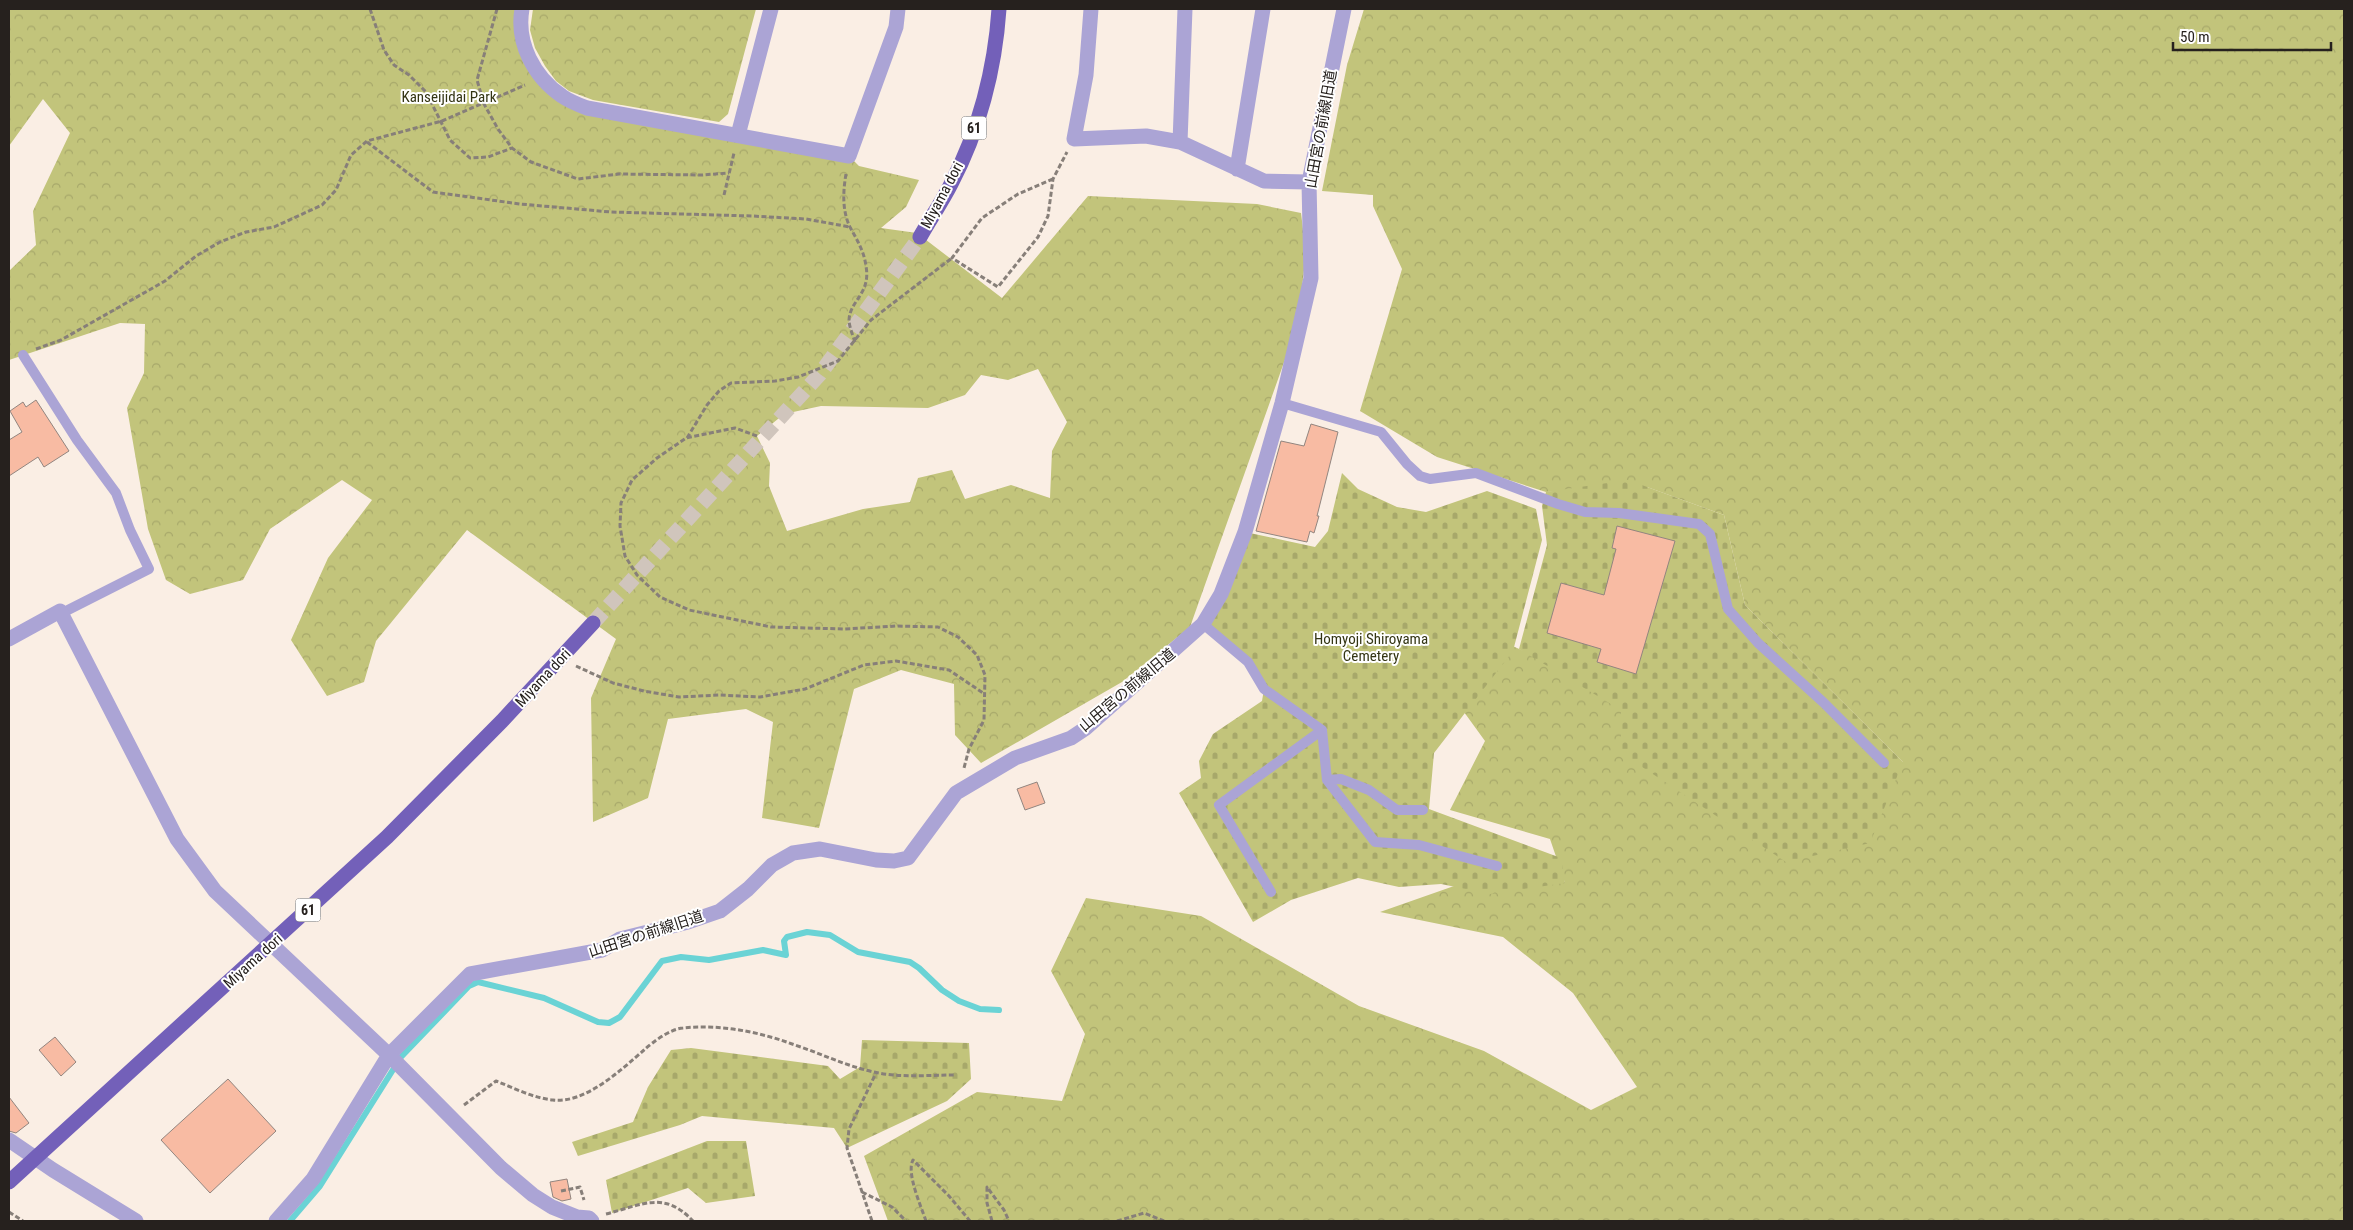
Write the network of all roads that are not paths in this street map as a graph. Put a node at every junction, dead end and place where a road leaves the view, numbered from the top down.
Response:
1 (522, 9) edge
2 (771, 9) edge
3 (898, 9) edge
4 (999, 9) edge
5 (1091, 9) edge
6 (1185, 9) edge
7 (1263, 9) edge
8 (1344, 9) edge
9 (738, 135) junction
10 (1180, 142) junction
11 (1237, 169) junction
12 (1309, 182) junction
13 (920, 237) tunnel mouth
14 (23, 355) road end
15 (1282, 403) junction
16 (60, 611) junction
17 (593, 623) tunnel mouth
18 (1203, 624) junction
19 (9, 639) edge
20 (1322, 730) junction
21 (1884, 763) dead end
22 (1326, 780) junction
23 (1423, 810) dead end
24 (1497, 866) dead end
25 (1271, 892) dead end
26 (272, 943) junction
27 (394, 1061) junction
28 (9, 1140) edge
29 (36, 1159) junction
30 (9, 1182) edge
31 (591, 1220) edge
32 (136, 1221) edge
33 (276, 1221) edge

1 - 9 street
2 - 9 street
3 - 9 street
4 - 13 main road, Miyama dori / 61
5 - 10 street
6 - 10 street
7 - 11 street
8 - 12 street, 山田宮の前線旧道
10 - 11 street
11 - 12 street
12 - 15 street, 山田宮の前線旧道
14 - 16 lane
15 - 18 street, 山田宮の前線旧道
15 - 21 lane
16 - 19 street
16 - 26 street
17 - 26 main road, Miyama dori / 61
18 - 20 lane
18 - 27 street, 山田宮の前線旧道
20 - 22 lane
20 - 25 lane
22 - 23 lane
22 - 24 lane
26 - 27 street
26 - 29 main road, Miyama dori / 61
27 - 31 street
27 - 33 street, 山田宮の前線旧道
28 - 29 street
29 - 30 main road, Miyama dori / 61
29 - 32 street

